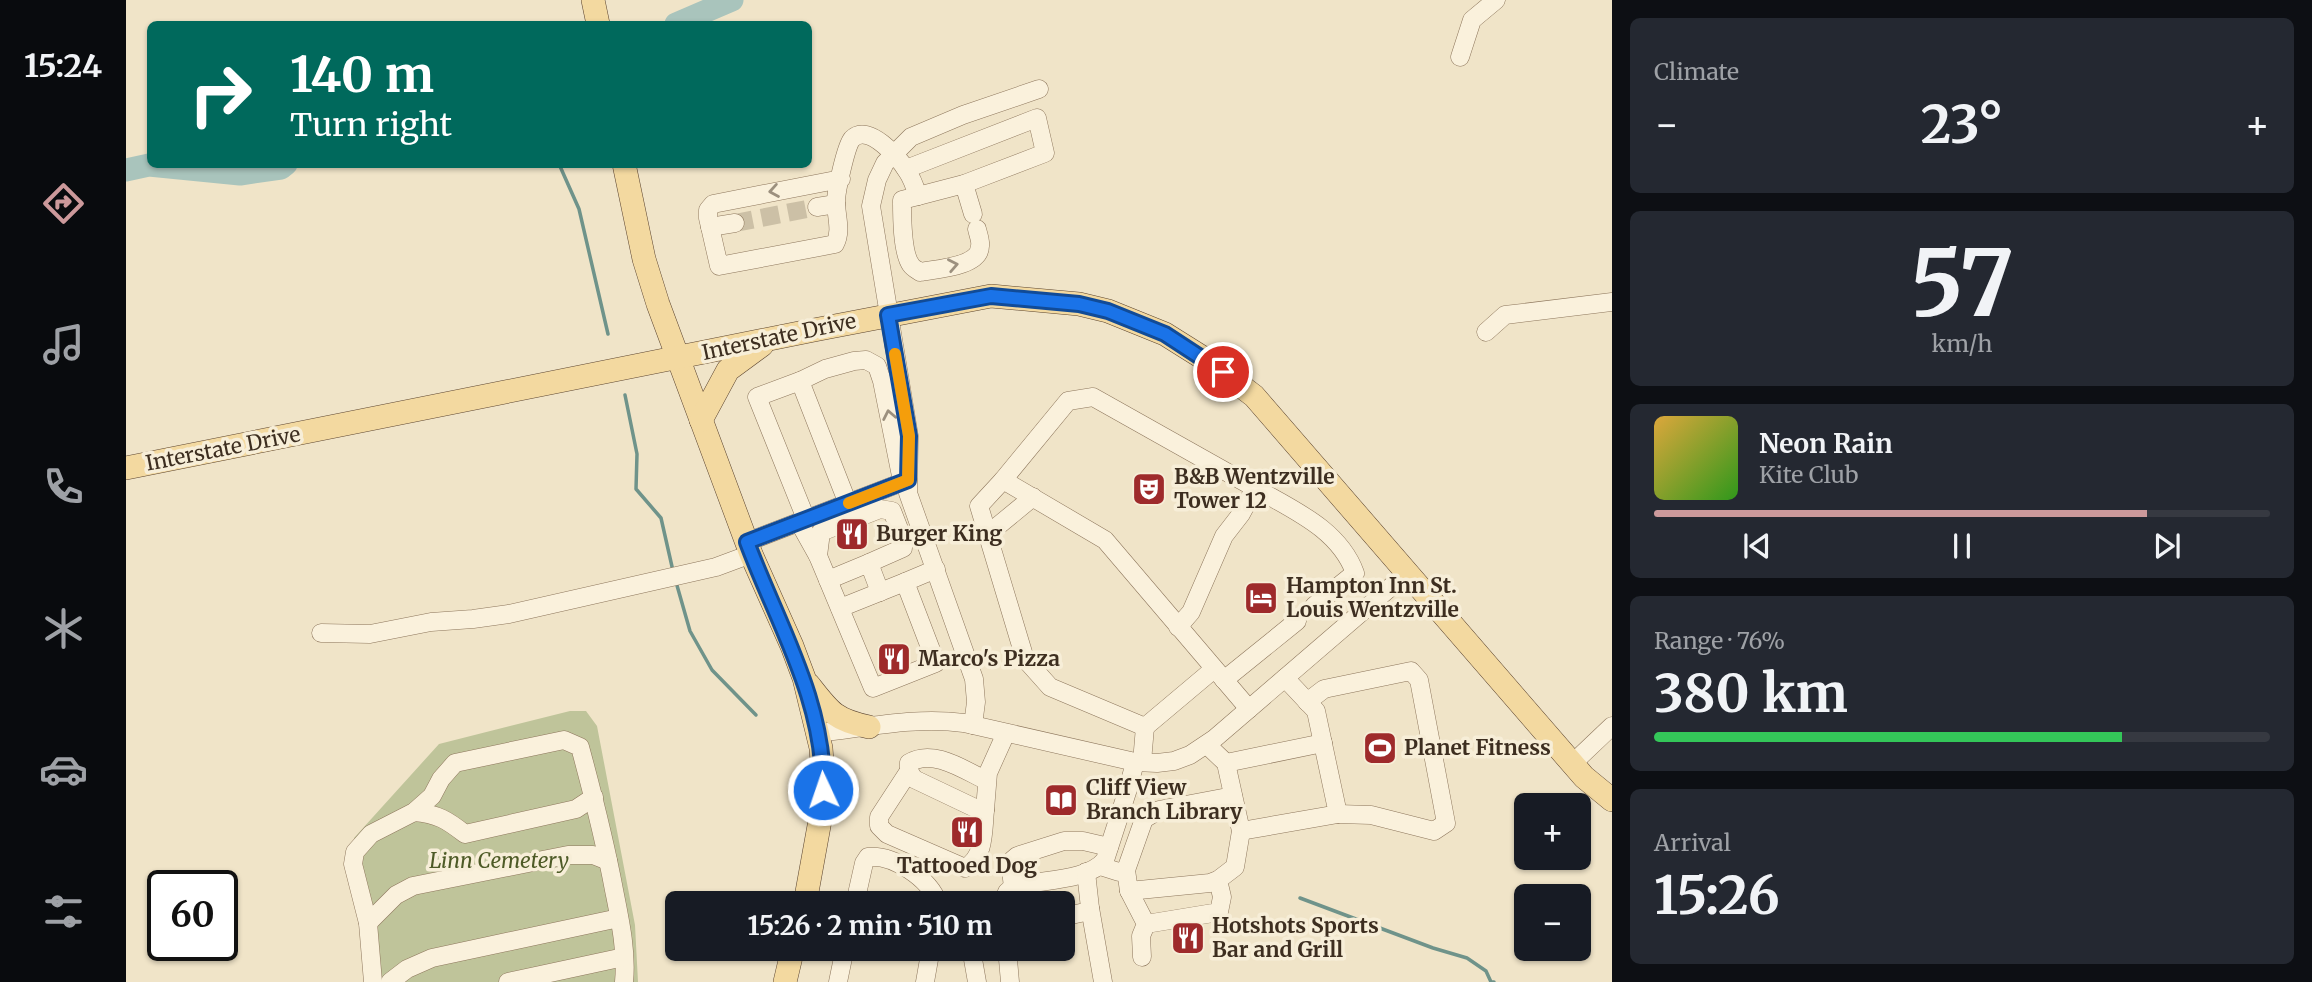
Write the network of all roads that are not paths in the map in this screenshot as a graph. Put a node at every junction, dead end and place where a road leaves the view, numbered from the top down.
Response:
1 (593, 0) edge
2 (1496, 0) edge
3 (596, 21) edge
4 (1460, 57) dead end
5 (1037, 118) junction
6 (893, 154) junction
7 (625, 168) edge
8 (906, 169) junction
9 (841, 179) junction
10 (964, 184) junction
11 (918, 196) junction
12 (836, 204) junction
13 (817, 207) tunnel mouth
14 (735, 223) tunnel mouth
15 (710, 227) junction
16 (1612, 302) edge
17 (888, 315) junction
18 (1486, 332) dead end
19 (771, 339) junction
20 (678, 358) junction
21 (800, 381) junction
22 (701, 419) junction
23 (126, 468) edge
24 (1003, 480) junction
25 (905, 481) junction
26 (1255, 488) junction
27 (1033, 498) junction
28 (848, 504) junction
29 (803, 520) junction
30 (988, 534) junction
31 (749, 548) junction
32 (818, 556) junction
33 (869, 563) junction
34 (936, 569) junction
35 (1407, 573) junction
36 (828, 580) junction
37 (905, 582) junction
38 (880, 592) junction
39 (1314, 606) dead end
40 (840, 608) junction
41 (1297, 621) dead end
42 (1178, 626) junction
43 (321, 633) dead end
44 (1219, 674) junction
45 (804, 678) junction
46 (1285, 678) junction
47 (1307, 702) junction
48 (1249, 709) junction
49 (974, 725) junction
50 (1612, 726) edge
51 (869, 727) junction
52 (1145, 727) junction
53 (817, 733) junction
54 (1006, 733) junction
55 (1322, 743) junction
56 (1207, 745) junction
57 (1138, 762) junction
58 (1226, 763) junction
59 (1572, 764) junction
60 (909, 771) junction
61 (987, 781) junction
62 (1233, 796) junction
63 (594, 797) junction
64 (1612, 800) edge
65 (985, 810) junction
66 (414, 812) junction
67 (1338, 814) junction
68 (1241, 831) junction
69 (1109, 847) junction
70 (608, 861) junction
71 (1093, 869) junction
72 (1126, 870) junction
73 (1218, 880) junction
74 (1013, 887) junction
75 (807, 891) edge
76 (858, 891) edge
77 (931, 891) edge
78 (1008, 891) edge
79 (1129, 891) junction
80 (1090, 908) junction
81 (1075, 914) edge
82 (619, 918) junction
83 (368, 923) junction
84 (1146, 924) junction
85 (624, 957) junction
86 (1142, 957) dead end
87 (790, 961) edge
88 (842, 961) edge
89 (929, 961) edge
90 (973, 961) edge
91 (1008, 961) edge
92 (373, 982) edge
93 (390, 982) edge
94 (508, 982) edge
95 (624, 982) edge
96 (785, 982) edge
97 (838, 982) edge
98 (925, 982) edge
99 (976, 982) edge
100 (1010, 982) edge
101 (1103, 982) edge

1 - 3 main road
2 - 4 street
5 - 6 street
5 - 8 street
5 - 10 street
6 - 8 street
6 - 9 street
6 - 17 street
7 - 20 main road
8 - 11 street
9 - 12 street
9 -> 15 street
10 - 11 street
11 -> 10 street
12 - 13 street
12 - 15 street
14 - 15 street
16 - 18 street
17 - 19 main road, Interstate Drive
17 - 25 street
17 - 35 main road, Interstate Drive
19 - 20 main road, Interstate Drive
19 - 22 main road
20 - 22 main road
20 - 23 main road, Interstate Drive
25 -> 21 street
21 - 28 street
21 - 29 street
22 - 31 main road
24 - 26 street
24 - 27 street
24 - 30 street
25 - 28 street
25 - 34 street
26 - 39 street
26 - 42 street
27 - 30 street
27 - 42 street
28 - 29 street
29 - 31 street
29 - 32 street
30 - 52 street
31 - 43 street
31 - 45 main road
32 - 33 street
32 - 36 street
33 - 36 street
33 - 38 street
34 - 37 street
34 - 49 street
35 - 46 street
35 - 59 main road, Interstate Drive
36 - 40 street
37 - 38 street
37 - 40 street
38 - 40 street
41 - 44 street
42 - 44 street
44 - 48 street
44 - 52 street
45 - 51 main road
45 - 53 main road
46 - 47 street
46 - 48 street
47 - 55 street
47 - 67 street
48 - 56 street
49 - 51 street
49 - 54 street
50 - 59 street
51 - 53 street
52 - 57 street
53 - 75 main road
54 - 57 street
54 - 61 street
55 - 58 street
55 - 67 street
56 - 57 street
56 - 58 street
57 - 69 street
58 - 62 street
59 - 64 main road, Interstate Drive
60 - 61 street
60 - 65 street
60 - 65 street
61 - 65 street
62 - 68 street
62 - 72 street
63 - 66 street
63 - 66 street
63 - 70 street
66 - 83 street
67 - 68 street
68 - 73 street
69 - 71 street
69 - 74 street
70 - 82 street
70 - 83 street
71 - 72 street
71 - 74 street
71 - 80 street
72 - 79 street
73 - 79 street
73 - 84 street
74 - 78 street
76 - 77 street
79 - 84 street
80 - 81 street
80 - 101 street
82 - 85 street
82 - 93 street
83 - 92 street
84 - 86 street
85 - 94 street
85 - 95 street
87 - 96 main road
88 - 97 street
89 - 98 street
90 - 99 street
91 - 100 street

